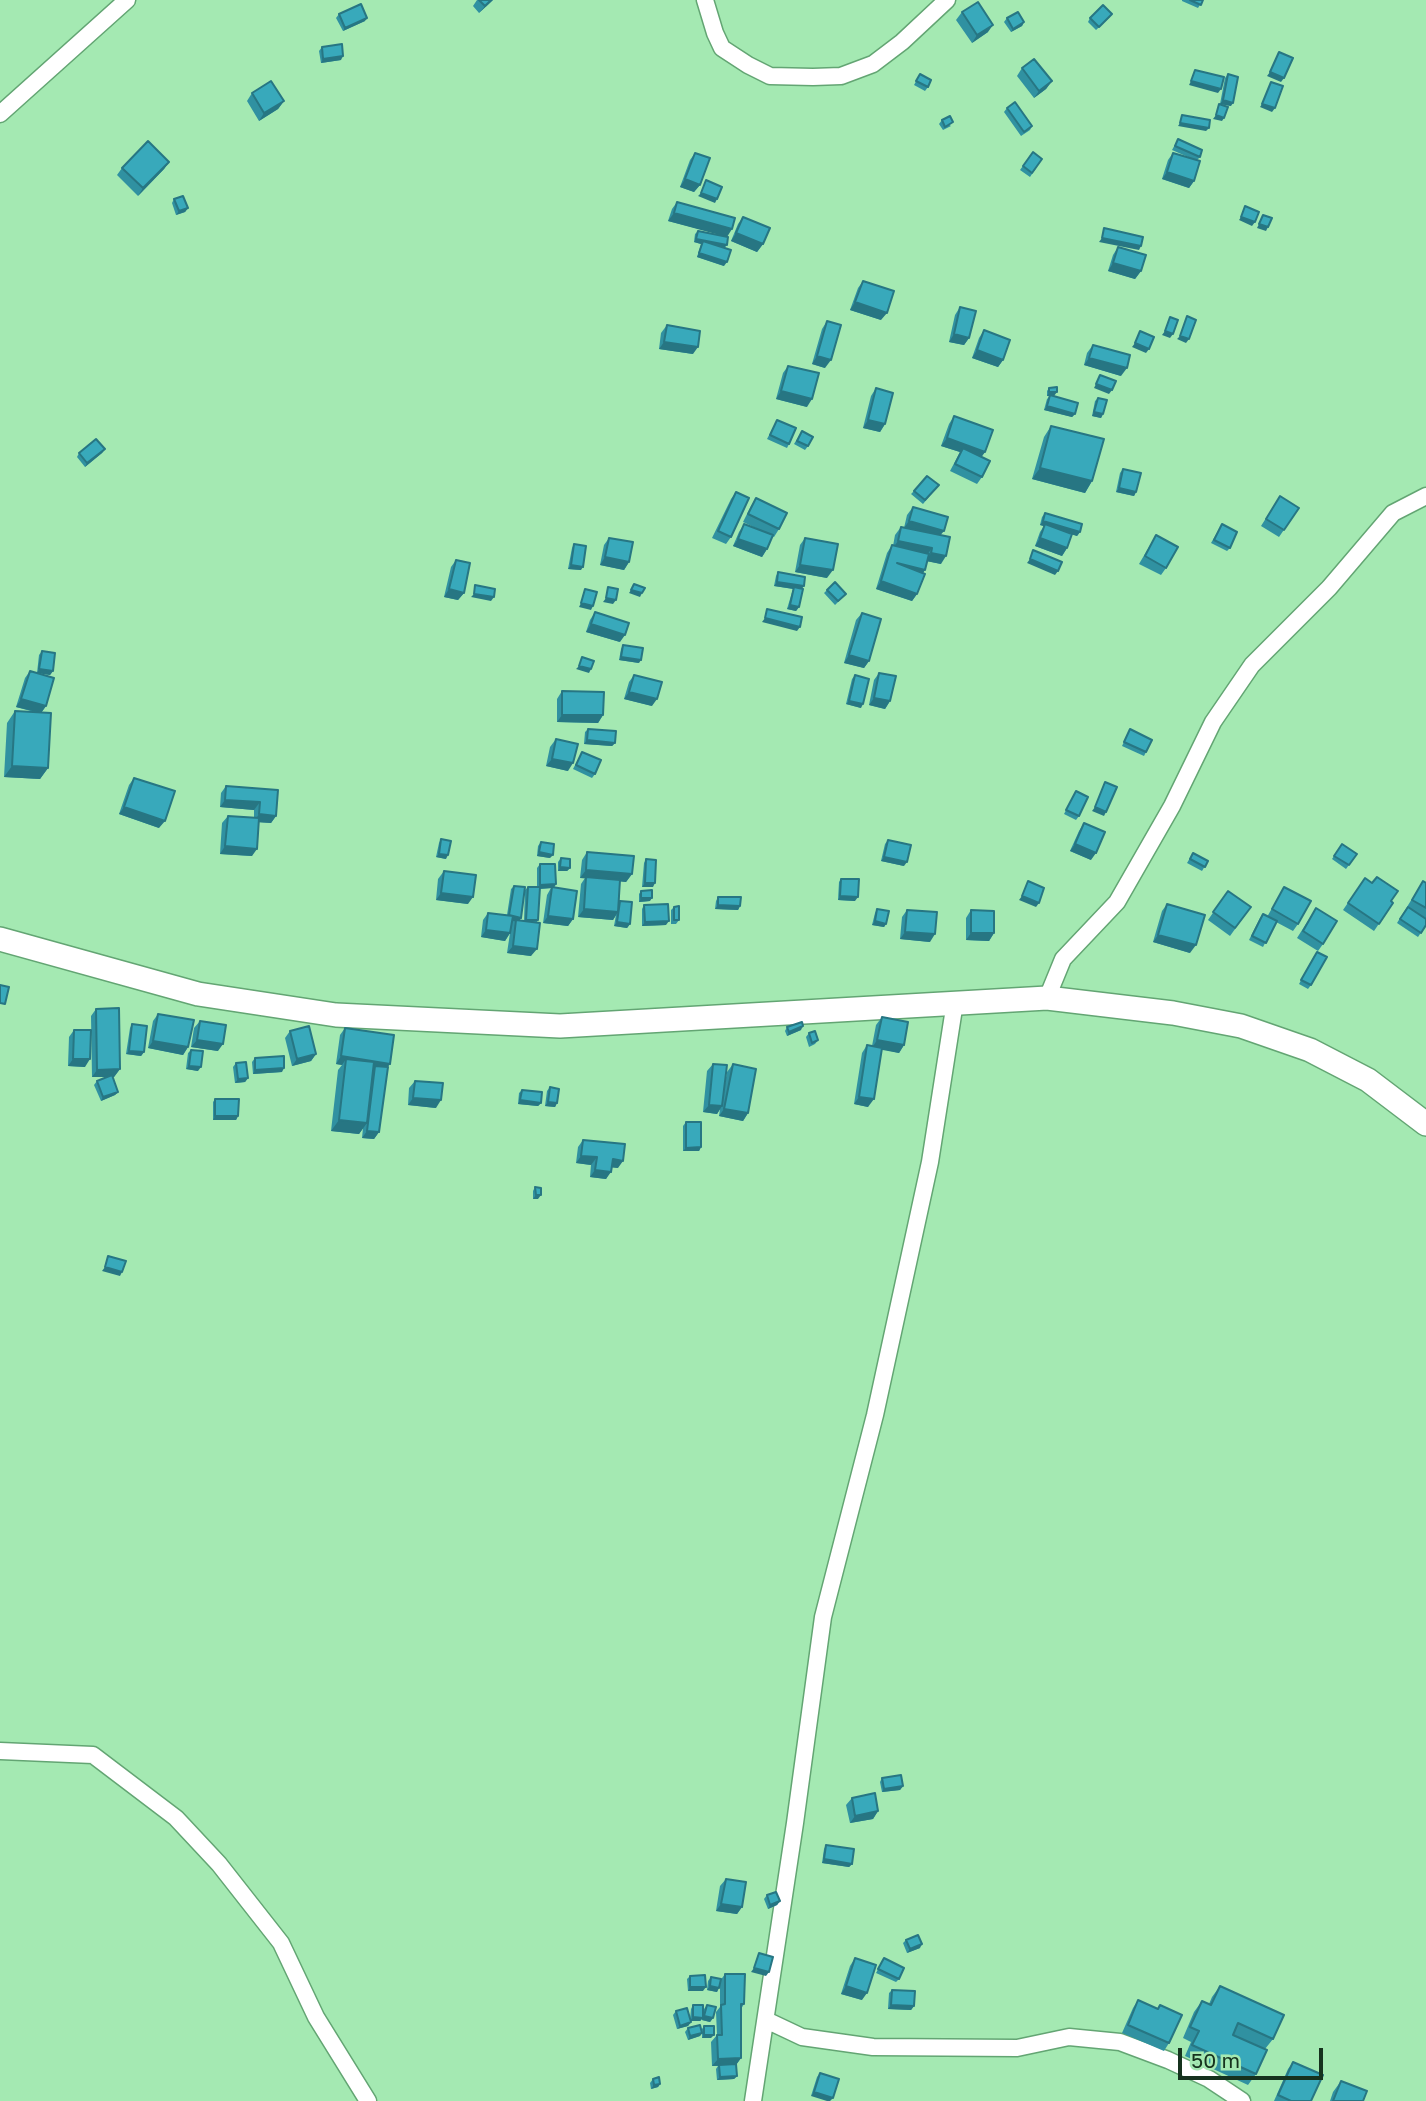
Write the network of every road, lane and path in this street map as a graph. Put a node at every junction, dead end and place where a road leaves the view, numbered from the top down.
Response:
1 (127, 0) edge
2 (705, 0) edge
3 (947, 0) edge
4 (0, 114) edge
5 (1426, 496) edge
6 (0, 939) edge
7 (1047, 998) junction
8 (955, 1002) junction
9 (1426, 1124) edge
10 (0, 1751) edge
11 (766, 2020) junction
12 (368, 2101) edge
13 (754, 2101) edge
14 (1242, 2101) edge

1 - 4 street
2 - 3 street
5 - 7 street
6 - 8 main road
7 - 8 main road
7 - 9 main road
8 - 11 street
10 - 12 street
11 - 13 street
11 - 14 street

